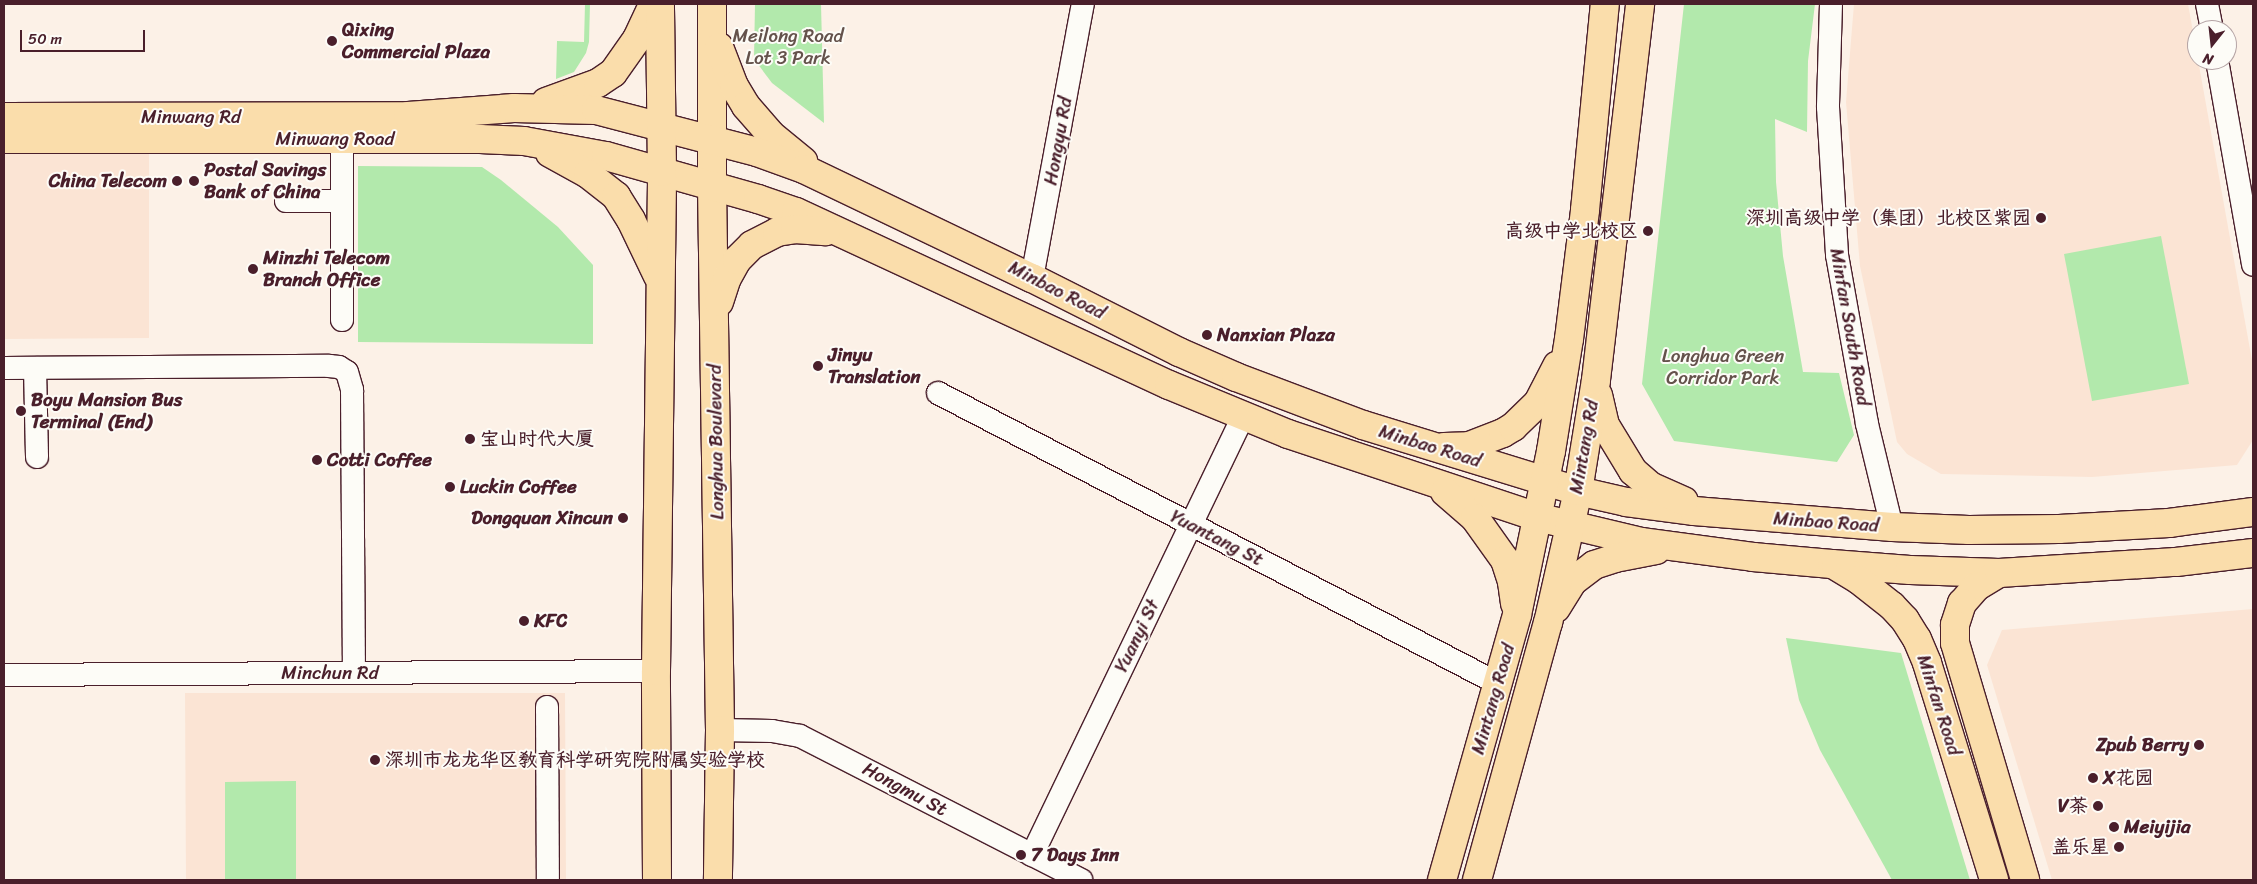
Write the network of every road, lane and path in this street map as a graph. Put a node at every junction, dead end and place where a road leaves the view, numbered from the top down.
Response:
1 (653, 4) edge
2 (660, 4) edge
3 (1084, 4) edge
4 (1605, 4) edge
5 (1640, 4) edge
6 (1831, 4) edge
7 (2207, 4) edge
8 (712, 16) edge
9 (2210, 20) edge
10 (2219, 70) edge
11 (528, 108) junction
12 (4, 117) edge
13 (662, 128) junction
14 (4, 139) edge
15 (342, 139) junction
16 (524, 141) junction
17 (713, 141) junction
18 (662, 172) junction
19 (826, 179) junction
20 (712, 185) junction
21 (342, 201) junction
22 (286, 202) dead end
23 (843, 232) junction
24 (2253, 265) edge
25 (1032, 278) junction
26 (661, 283) junction
27 (714, 318) junction
28 (342, 320) dead end
29 (1569, 339) junction
30 (4, 368) edge
31 (35, 368) junction
32 (1596, 380) junction
33 (938, 393) dead end
34 (1243, 416) junction
35 (1432, 447) junction
36 (38, 457) dead end
37 (1427, 480) junction
38 (1545, 482) junction
39 (1578, 491) junction
40 (2253, 512) edge
41 (1724, 514) junction
42 (1537, 517) junction
43 (1191, 524) junction
44 (1569, 526) junction
45 (1892, 526) junction
46 (1679, 547) junction
47 (2253, 553) edge
48 (1832, 564) junction
49 (1999, 573) junction
50 (1517, 615) junction
51 (1548, 623) junction
52 (656, 671) junction
53 (354, 673) junction
54 (4, 674) edge
55 (1497, 683) junction
56 (547, 707) dead end
57 (720, 730) junction
58 (1032, 855) junction
59 (548, 880) edge
60 (657, 880) edge
61 (718, 880) edge
62 (1081, 880) edge
63 (1442, 880) edge
64 (1477, 880) edge
65 (1994, 880) edge
66 (2025, 880) edge

1 - 11 main road
2 - 13 main road
3 - 25 street, Hongyu Rd
4 - 29 main road, Mintang Rd
5 - 32 main road, Mintang Rd
6 - 45 street, Minfan South Road
7 - 9 street
8 - 17 main road, Longhua Boulevard
8 - 19 main road
10 - 24 street
11 - 12 main road, Minwang Rd
11 - 13 main road
13 - 17 main road, Minbao Road
13 - 18 main road
14 - 15 main road, Minwang Road
15 - 16 main road, Minwang Road
15 - 21 street
16 - 18 main road, Minwang Road
16 - 26 main road
17 - 19 main road, Minbao Road
17 - 20 main road, Longhua Boulevard
18 - 20 main road, Minbao Road
18 - 26 main road
19 - 25 main road, Minbao Road
20 - 23 main road, Minbao Road
20 - 27 main road, Longhua Boulevard
21 - 22 street
21 - 28 street
23 - 27 main road
23 - 34 main road, Minbao Road
25 - 35 main road, Minbao Road
26 - 52 main road
27 - 57 main road, Longhua Boulevard
29 - 35 main road
29 - 38 main road, Mintang Rd
30 - 31 street
31 - 36 street
31 - 53 street
32 - 39 main road, Mintang Rd
32 - 41 main road
33 - 43 street, Yuantang St
34 - 37 main road, Minbao Road
34 - 43 street, Yuanyi St
35 - 38 main road, Minbao Road
37 - 42 main road, Minbao Road
37 - 50 main road
38 - 39 main road, Minbao Road
38 - 42 main road, Mintang Rd
39 - 41 main road, Minbao Road
39 - 44 main road, Mintang Rd
40 - 45 main road, Minbao Road
41 - 45 main road, Minbao Road
42 - 44 main road, Minbao Road
42 - 50 main road, Mintang Road
43 - 55 street, Yuantang St
43 - 58 street, Yuanyi St
44 - 46 main road, Minbao Road
44 - 51 main road, Mintang Rd
46 - 48 main road, Minbao Road
46 - 51 main road
47 - 49 main road, Minbao Road
48 - 49 main road, Minbao Road
48 - 65 main road, Minfan Road
49 - 66 main road, Minfan Road
50 - 55 main road, Mintang Road
51 - 64 main road, Mintang Rd
52 - 53 street, Minchun Rd
52 - 60 main road
53 - 54 street, Minchun Rd
55 - 63 main road, Mintang Road
56 - 59 street
57 - 58 street, Hongmu St
57 - 61 main road, Longhua Boulevard
58 - 62 street, Hongmu St

